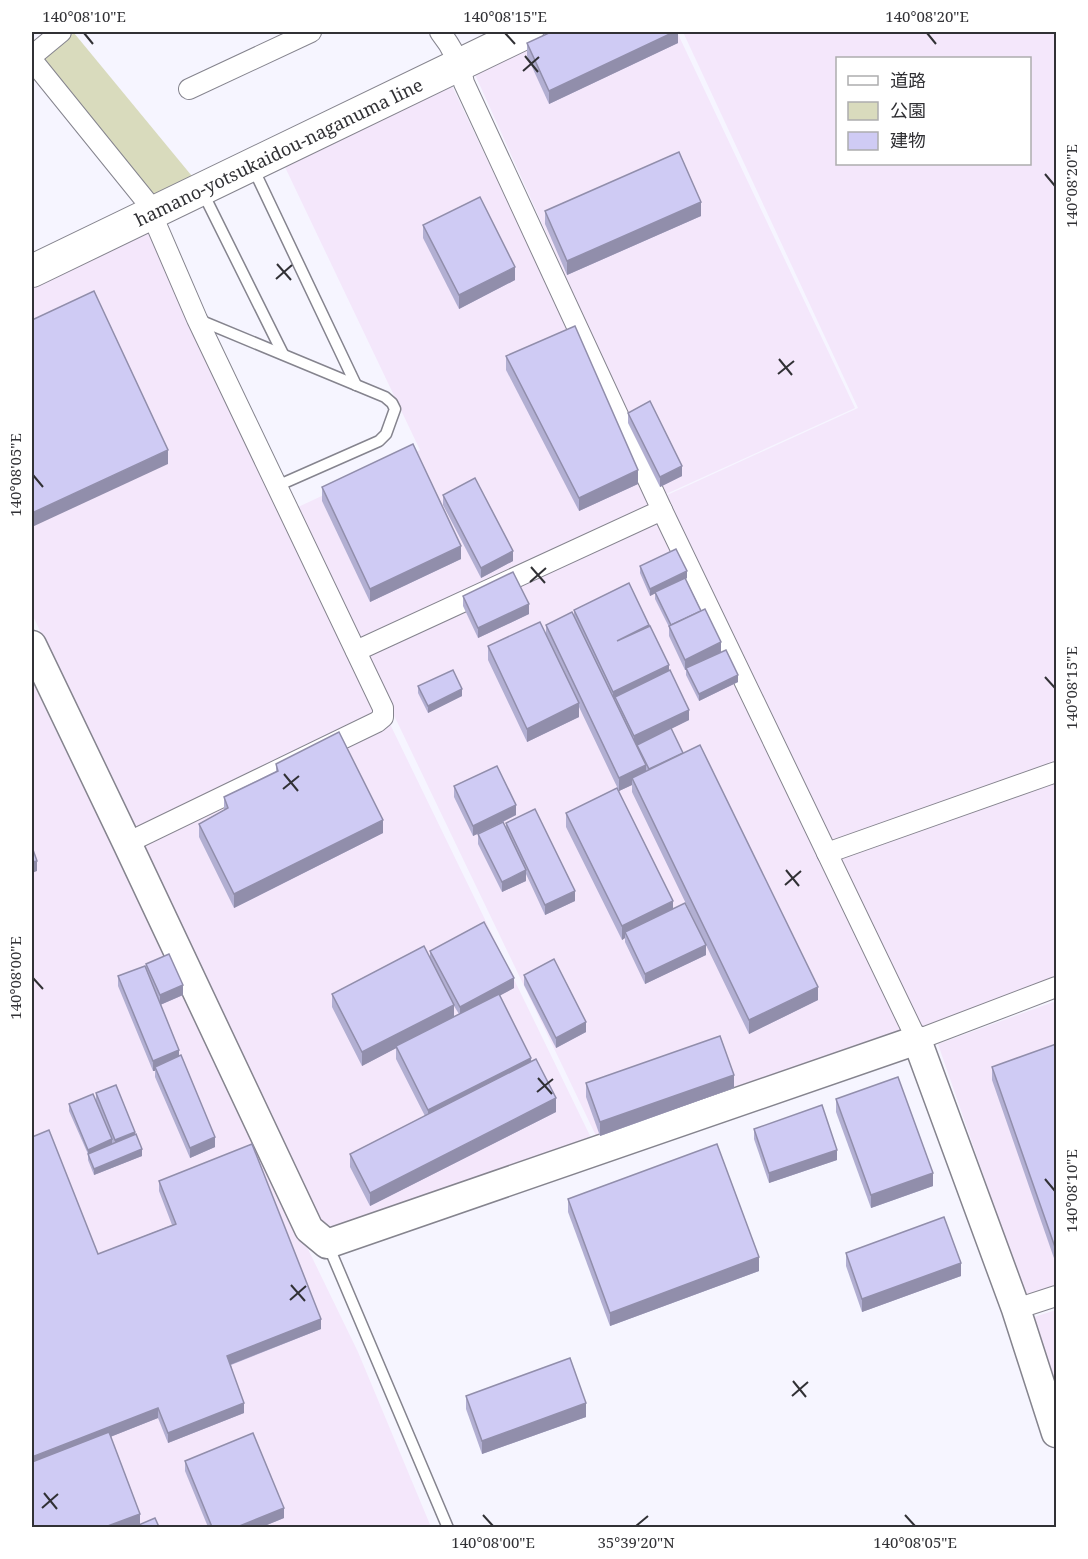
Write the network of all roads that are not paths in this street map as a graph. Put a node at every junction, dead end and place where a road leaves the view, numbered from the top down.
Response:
1 (61, 32) edge
2 (311, 32) edge
3 (440, 32) edge
4 (526, 32) edge
5 (32, 58) edge
6 (460, 63) junction
7 (189, 90) dead end
8 (252, 165) junction
9 (202, 190) junction
10 (152, 214) junction
11 (32, 272) edge
12 (197, 319) junction
13 (282, 354) junction
14 (356, 385) junction
15 (277, 486) junction
16 (662, 510) junction
17 (32, 645) edge
18 (356, 651) junction
19 (1056, 772) edge
20 (127, 843) junction
21 (827, 853) junction
22 (1056, 987) edge
23 (917, 1040) junction
24 (327, 1244) junction
25 (1056, 1296) edge
26 (1016, 1309) junction
27 (1056, 1433) edge
28 (448, 1527) edge

1 - 5 street
2 - 7 street
3 - 6 street
4 - 6 main road, hamano-yotsukaidou-naganuma line
5 - 10 street
6 - 8 main road, hamano-yotsukaidou-naganuma line
6 - 16 street
8 - 9 main road, hamano-yotsukaidou-naganuma line
8 - 14 lane
9 - 10 main road, hamano-yotsukaidou-naganuma line
9 - 13 lane
10 - 11 main road, hamano-yotsukaidou-naganuma line
10 - 12 street
12 - 13 lane
12 - 15 street
13 - 14 lane
14 - 15 lane
15 - 18 street
16 - 18 street
16 - 21 street
17 - 20 street
18 - 20 street
19 - 21 street
20 - 24 street
21 - 23 street
22 - 23 street
23 - 24 street
23 - 26 street
24 - 28 lane
25 - 26 street
26 - 27 street

